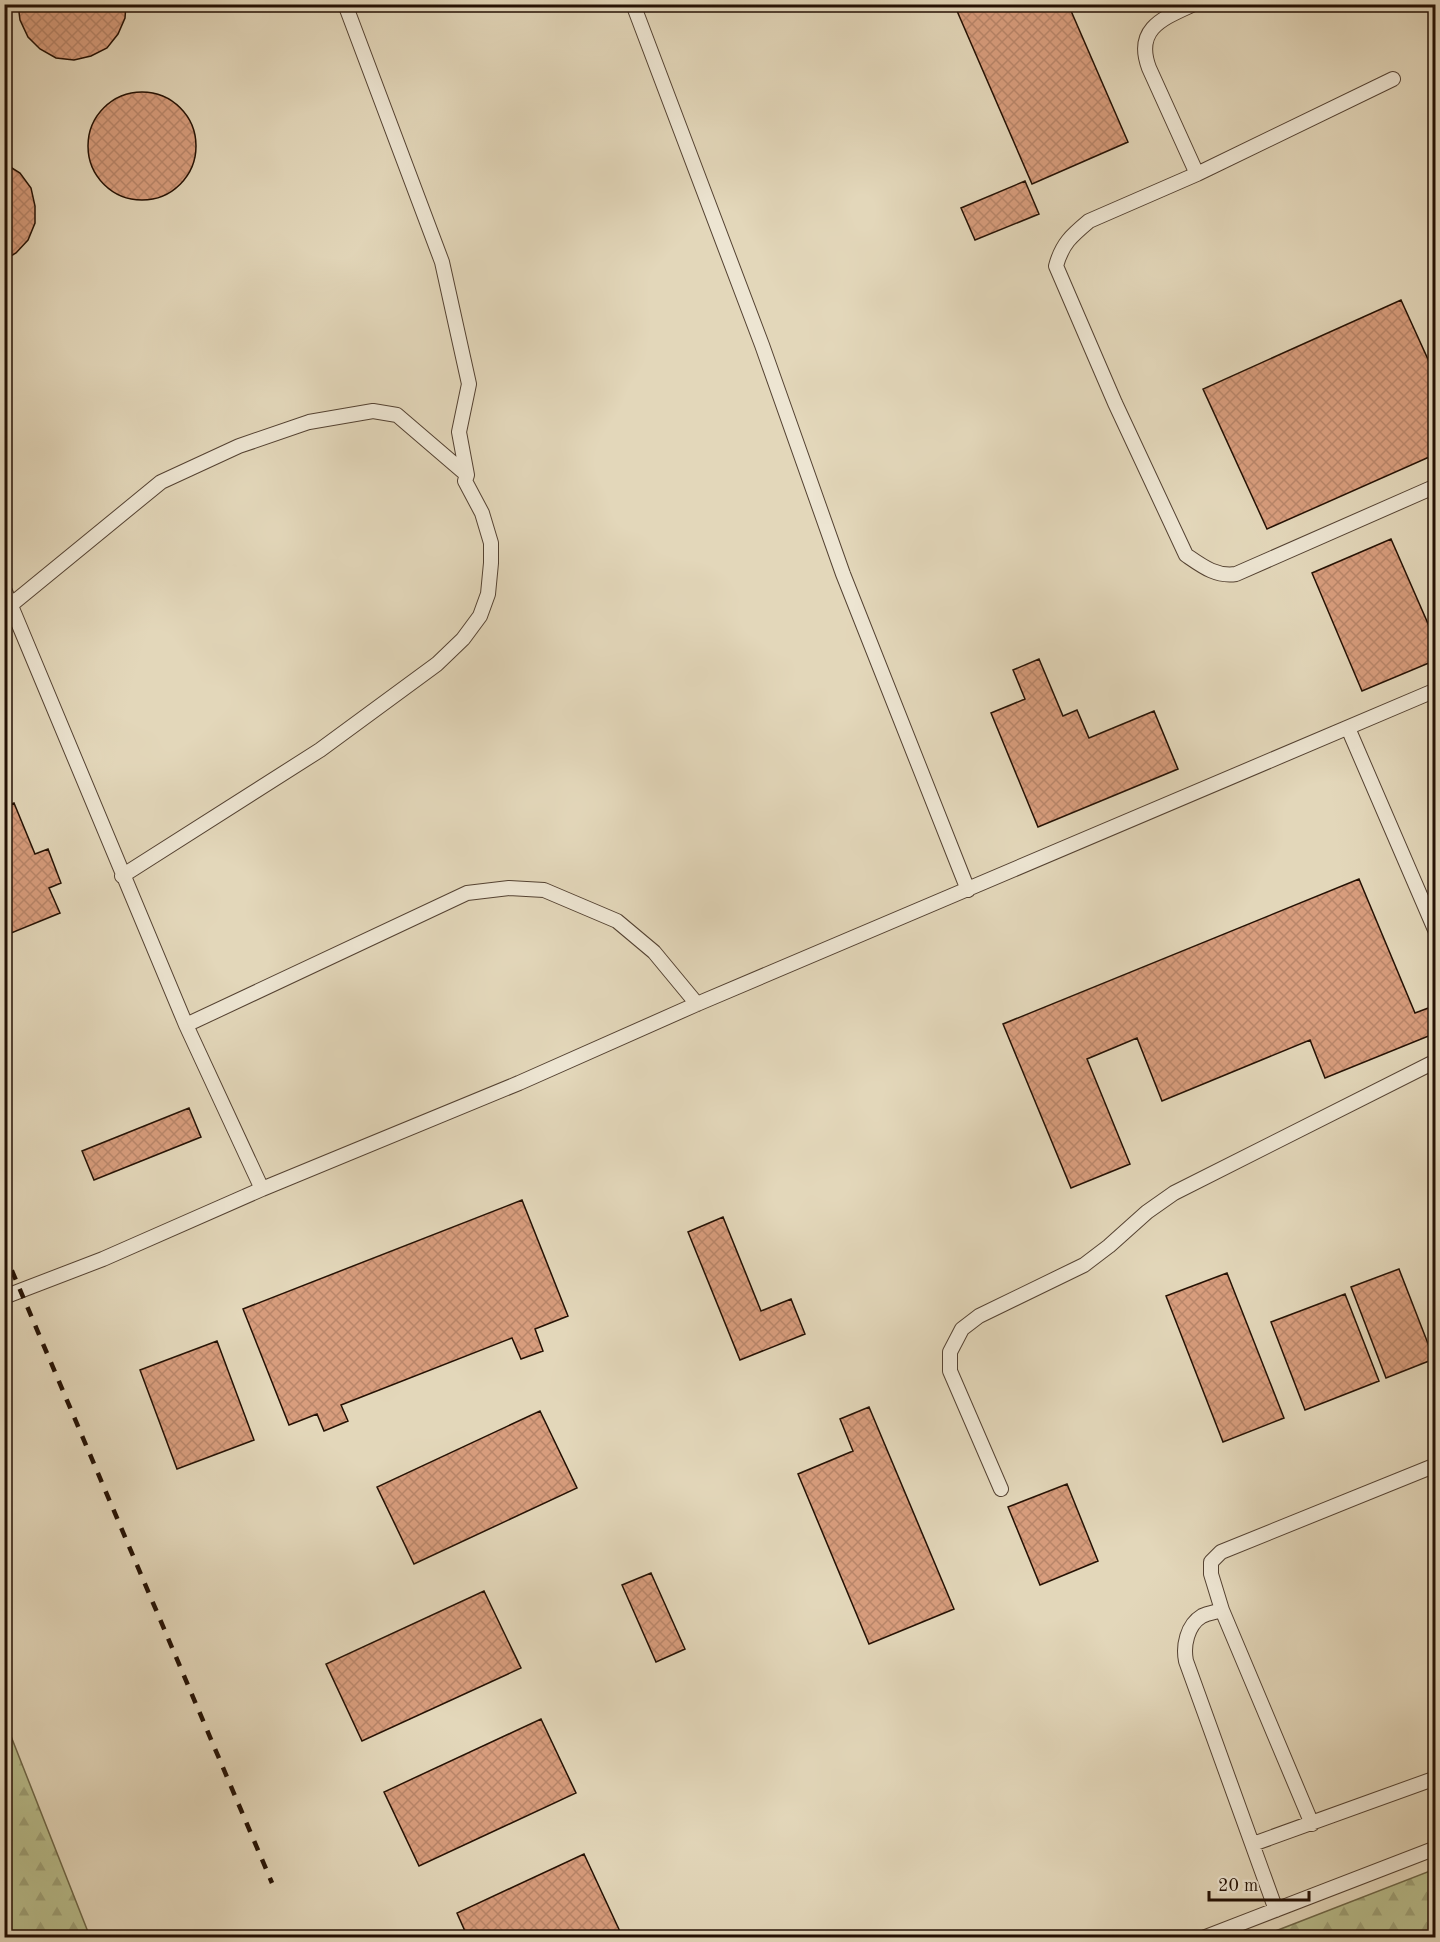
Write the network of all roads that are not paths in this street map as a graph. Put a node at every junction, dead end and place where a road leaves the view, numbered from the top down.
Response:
1 (345, 4) edge
2 (633, 4) edge
3 (1194, 4) edge
4 (1393, 79) dead end
5 (1197, 174) junction
6 (467, 475) junction
7 (1436, 486) edge
8 (4, 589) edge
9 (12, 604) junction
10 (1436, 690) edge
11 (1348, 728) junction
12 (122, 876) junction
13 (968, 890) junction
14 (1436, 932) edge
15 (697, 1004) junction
16 (186, 1025) junction
17 (1436, 1061) edge
18 (262, 1189) junction
19 (4, 1297) edge
20 (1436, 1465) edge
21 (1001, 1489) dead end
22 (1222, 1610) junction
23 (1436, 1778) edge
24 (1312, 1824) junction
25 (1253, 1844) junction
26 (1436, 1848) edge
27 (1276, 1910) junction
28 (1203, 1938) edge

1 - 6 lane
2 - 13 lane
3 - 5 lane
4 - 5 lane
5 - 7 lane
6 - 9 lane
6 - 12 lane
8 - 9 lane
9 - 12 lane
10 - 11 lane
11 - 13 lane
11 - 14 lane
12 - 16 lane
13 - 15 lane
15 - 16 lane
15 - 18 lane
16 - 18 lane
17 - 21 lane
18 - 19 lane
20 - 22 lane
22 - 24 lane
22 - 25 lane
23 - 24 lane
24 - 25 lane
25 - 27 lane
26 - 27 lane
27 - 28 lane

